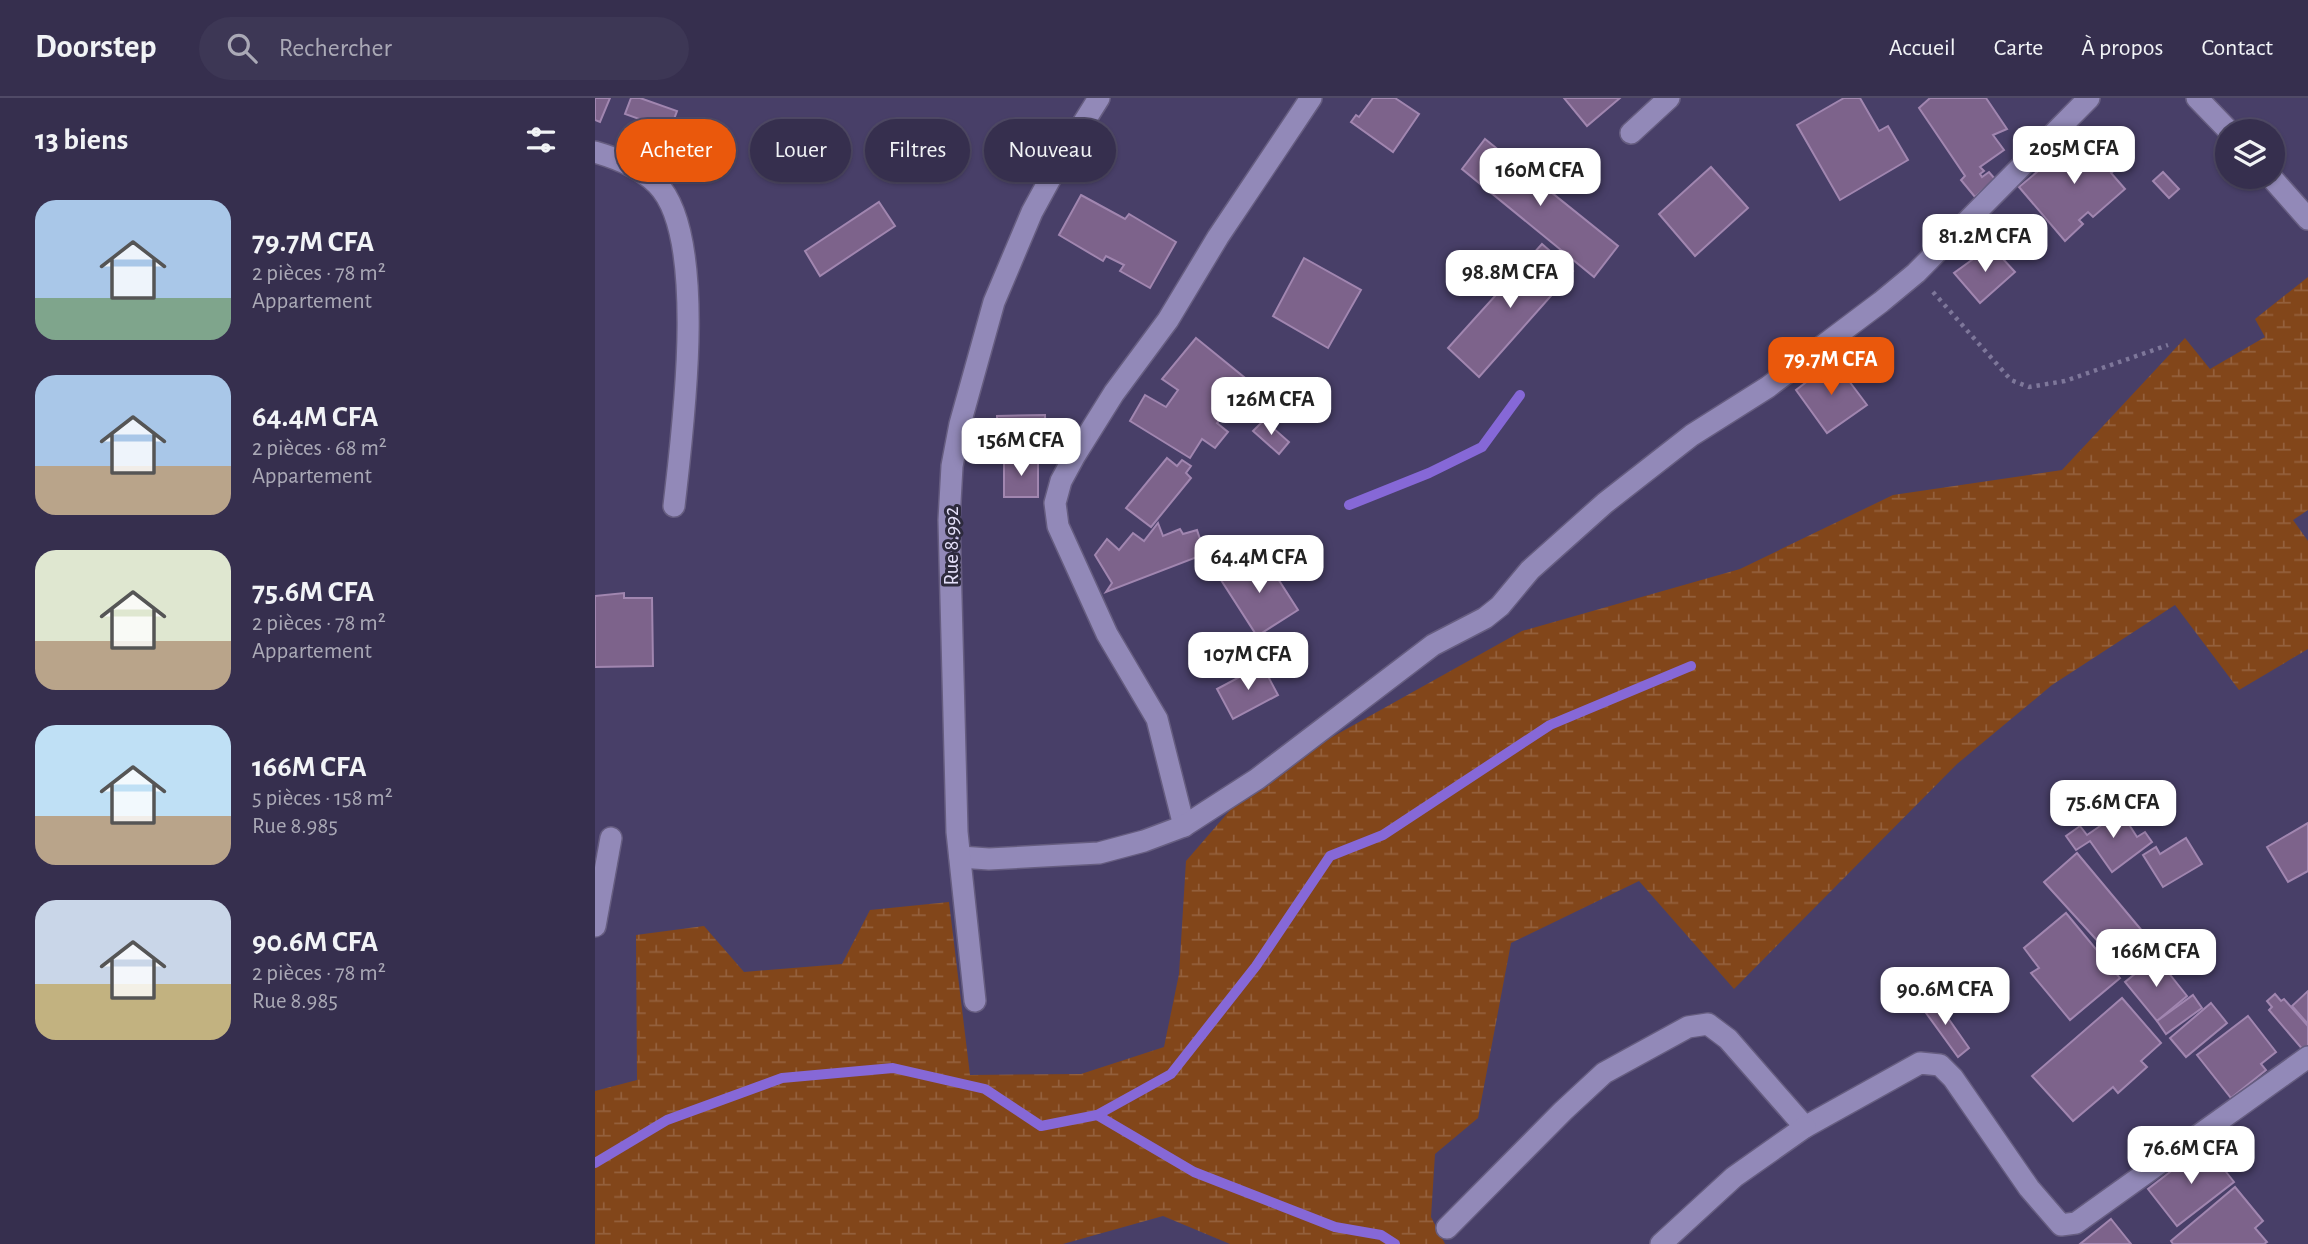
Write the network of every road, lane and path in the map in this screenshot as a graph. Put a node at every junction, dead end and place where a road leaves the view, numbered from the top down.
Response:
1 (1099, 98) edge
2 (1311, 98) edge
3 (1669, 98) edge
4 (2089, 98) edge
5 (2204, 100) edge
6 (2219, 119) edge
7 (1631, 133) dead end
8 (595, 152) edge
9 (2282, 189) edge
10 (2308, 219) edge
11 (1916, 273) junction
12 (2168, 345) dead end
13 (674, 506) dead end
14 (1184, 826) junction
15 (611, 838) dead end
16 (960, 857) junction
17 (595, 926) edge
18 (975, 1001) dead end
19 (2308, 1057) edge
20 (1805, 1127) junction
21 (1447, 1228) dead end
22 (1661, 1244) edge

1 - 16 street, Rue 8.992
2 - 14 street
3 - 7 street
4 - 11 street
5 - 6 street
8 - 13 street
9 - 10 street
11 - 12 path
11 - 14 street
14 - 16 street
15 - 17 street
16 - 18 street, Rue 8.992
19 - 20 street
20 - 21 street
20 - 22 street

